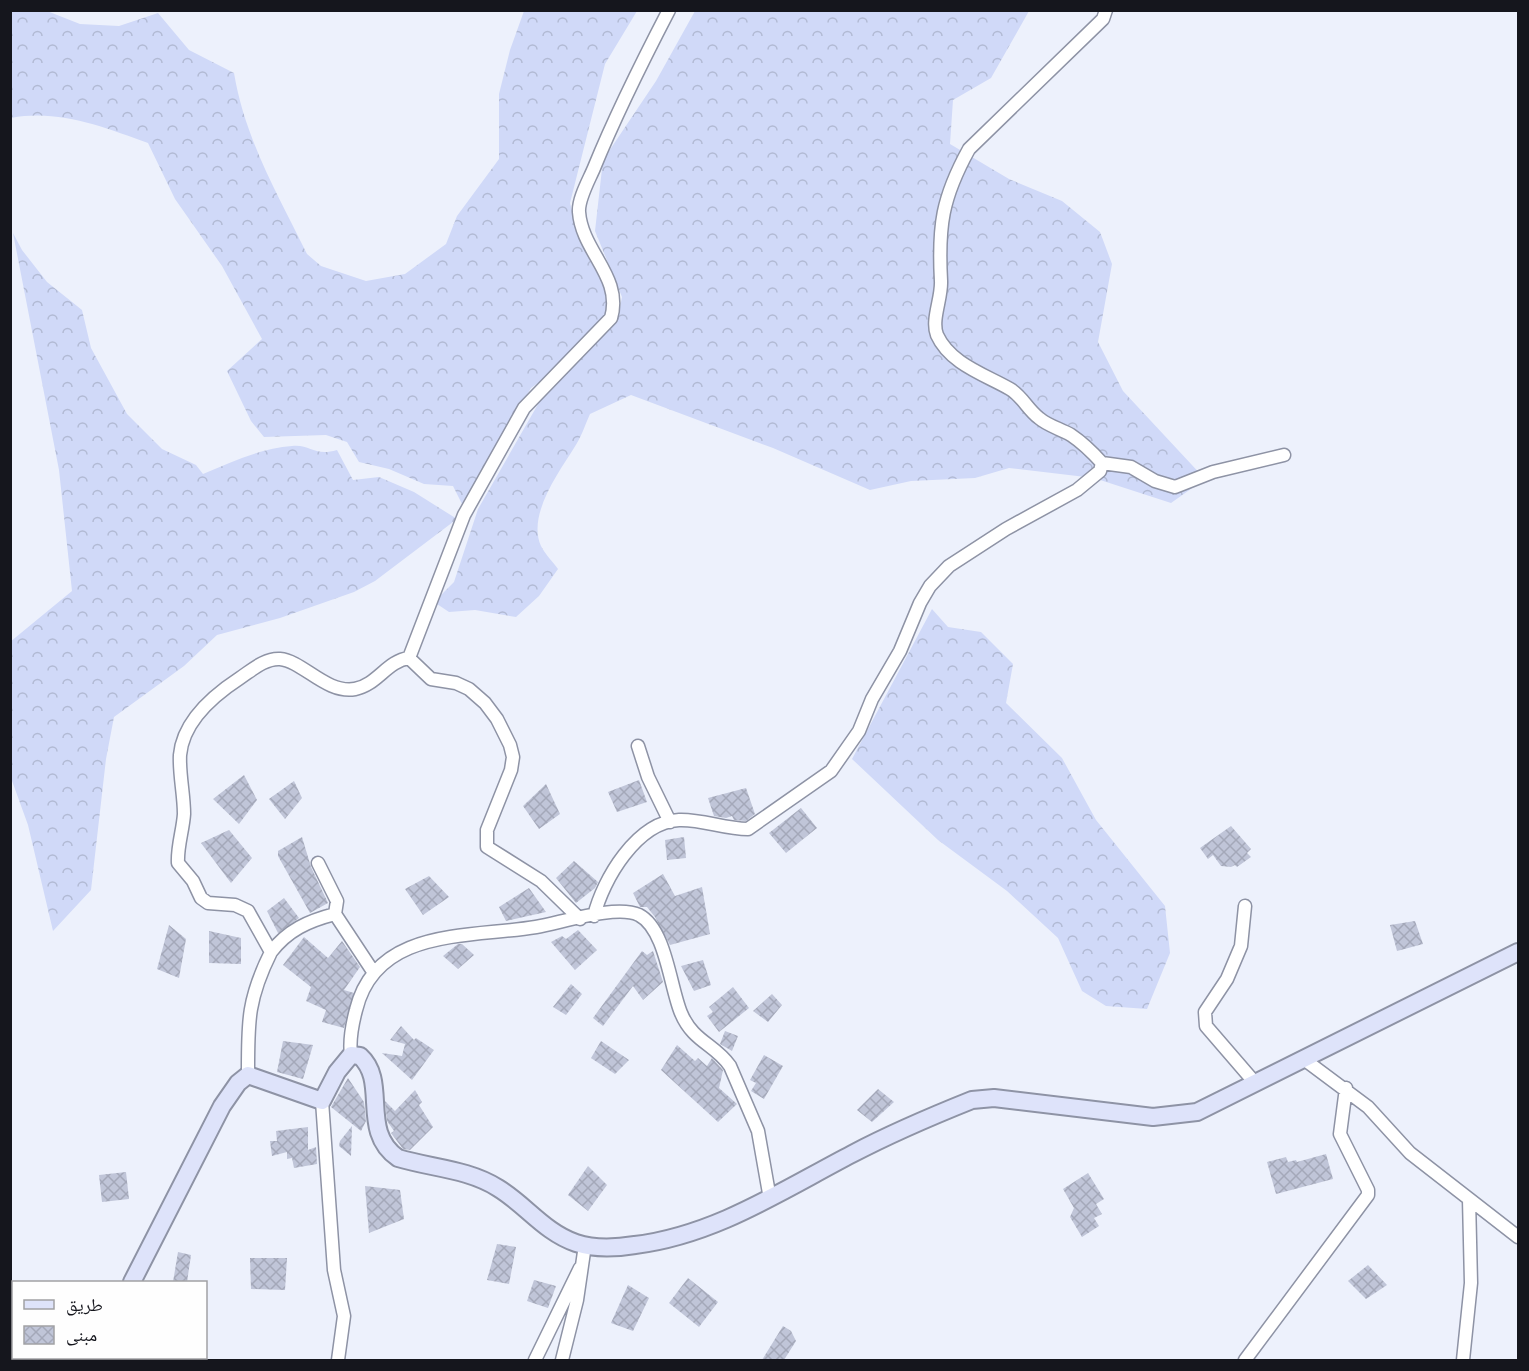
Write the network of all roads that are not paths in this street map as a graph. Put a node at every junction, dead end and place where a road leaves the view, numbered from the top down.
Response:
1 (669, 10) edge
2 (1107, 10) edge
3 (1284, 455) dead end
4 (1102, 463) junction
5 (409, 658) junction
6 (638, 746) dead end
7 (670, 822) junction
8 (318, 862) dead end
9 (1245, 906) dead end
10 (335, 914) junction
11 (594, 916) junction
12 (580, 919) junction
13 (270, 952) junction
14 (1518, 952) edge
15 (374, 973) junction
16 (351, 1055) junction
17 (1305, 1060) junction
18 (248, 1075) junction
19 (1256, 1084) junction
20 (1346, 1088) junction
21 (322, 1101) junction
22 (1469, 1199) junction
23 (770, 1200) junction
24 (1518, 1237) edge
25 (585, 1252) junction
26 (133, 1281) edge
27 (338, 1360) edge
28 (535, 1360) edge
29 (562, 1360) edge
30 (1245, 1360) edge
31 (1463, 1360) edge

1 - 5 street
2 - 4 street
3 - 4 street
4 - 7 street
5 - 12 street
5 - 13 street
6 - 7 street
7 - 11 street
8 - 10 street
9 - 19 street
10 - 13 street
10 - 15 street
11 - 12 street
11 - 23 street
12 - 15 street
13 - 18 street
14 - 17 street
15 - 16 street
16 - 21 street
16 - 25 street
17 - 19 street
17 - 20 street
18 - 21 street
18 - 26 street
19 - 23 street
20 - 22 street
20 - 30 street
21 - 27 street
22 - 24 street
22 - 31 street
23 - 25 street
25 - 28 street
25 - 29 street

